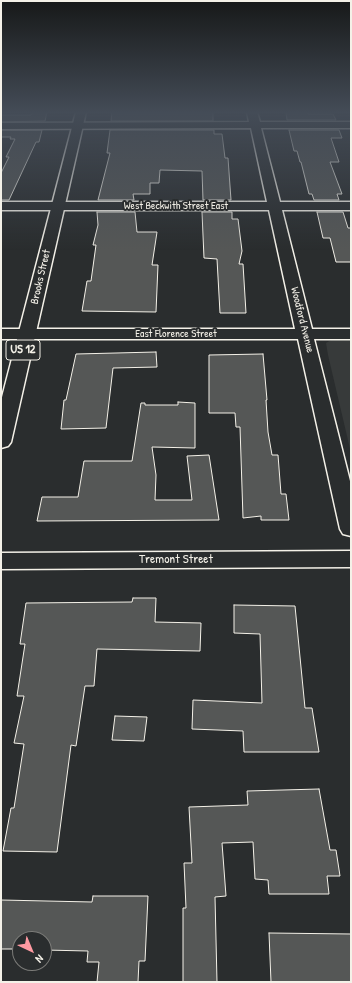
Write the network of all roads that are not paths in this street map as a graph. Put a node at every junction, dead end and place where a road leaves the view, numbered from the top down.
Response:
1 (69, 158) edge
2 (262, 158) edge
3 (1, 206) edge
4 (57, 206) junction
5 (351, 206) edge
6 (274, 207) junction
7 (1, 334) edge
8 (28, 334) junction
9 (305, 334) junction
10 (351, 334) edge
11 (1, 442) edge
12 (351, 529) edge
13 (351, 559) edge
14 (1, 561) edge

1 - 4 highway, Brooks Street / US 12
2 - 6 street, Woodford Avenue
3 - 4 street, West Beckwith Street East
4 - 6 street, West Beckwith Street East
4 - 8 highway, Brooks Street / US 12
5 - 6 street, West Beckwith Street East
6 - 9 street, Woodford Avenue
7 - 8 street, East Florence Street
8 - 9 street, East Florence Street
8 - 11 highway, Brooks Street / US 12
9 - 10 street, East Florence Street
9 - 12 street, Woodford Avenue
13 - 14 street, Tremont Street

